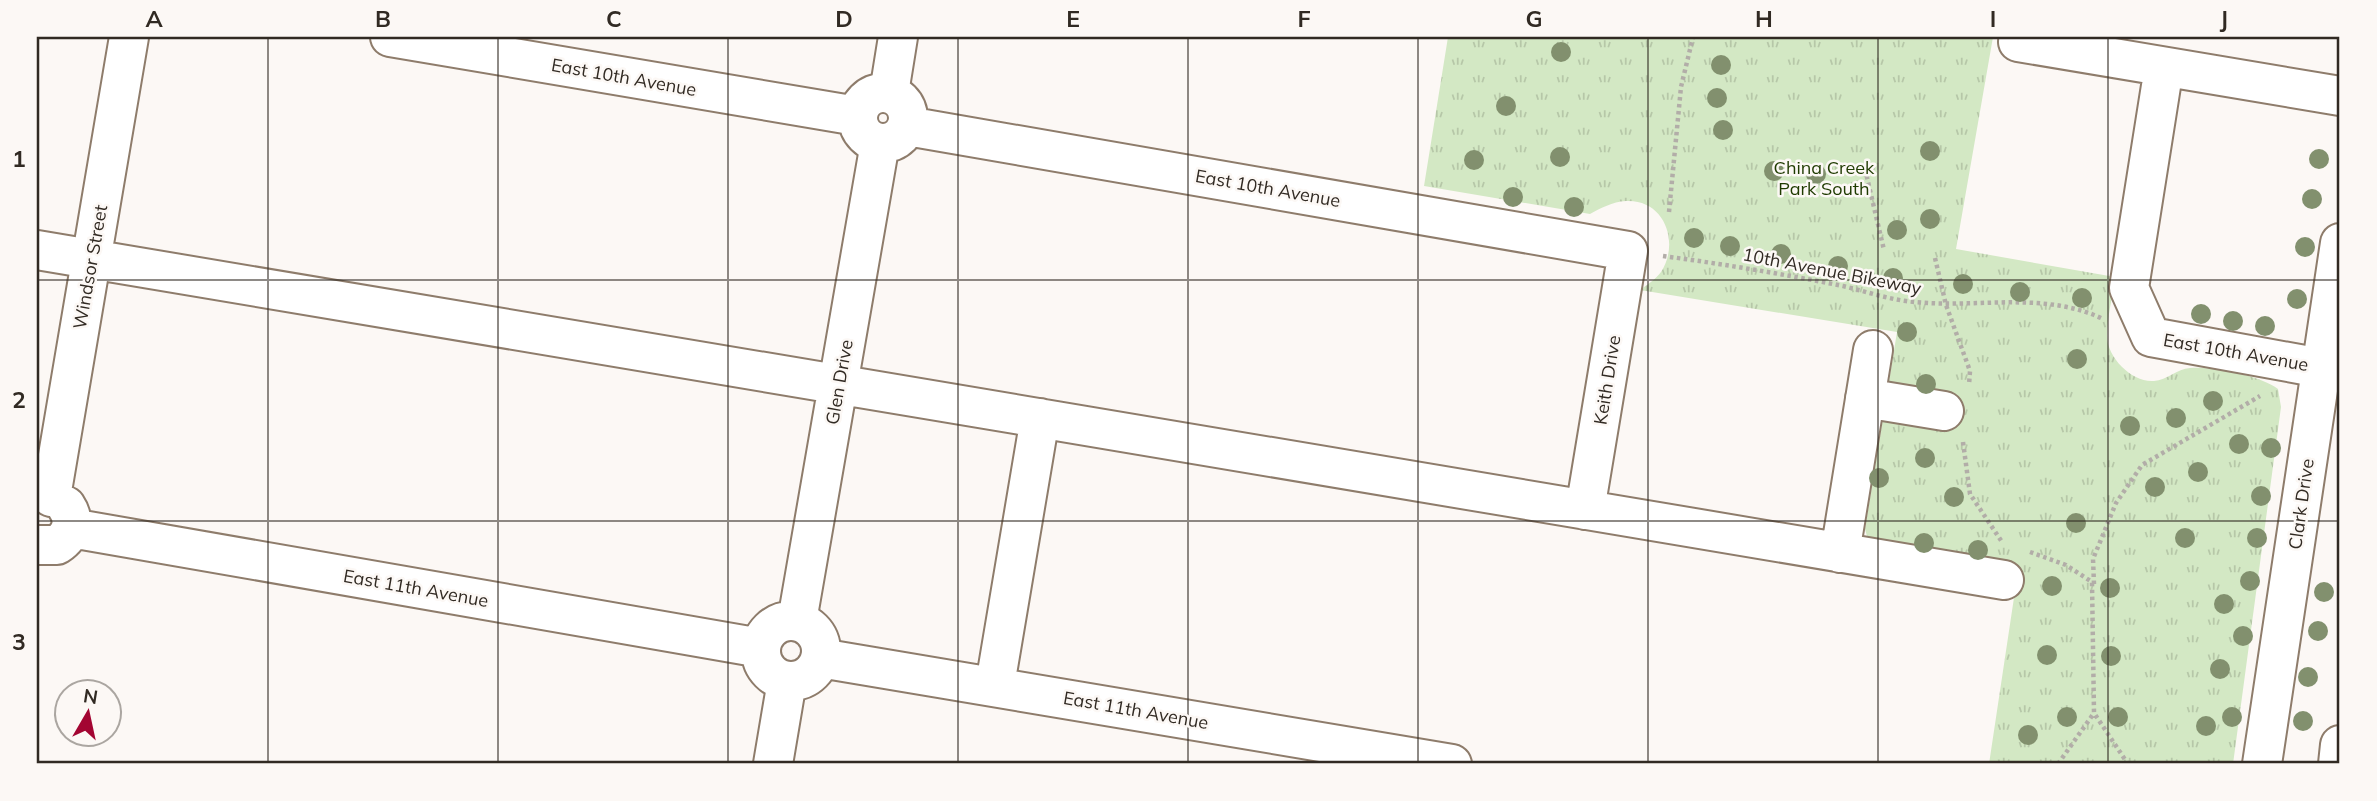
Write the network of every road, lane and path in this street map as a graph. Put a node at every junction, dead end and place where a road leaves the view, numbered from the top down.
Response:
1 (129, 37) edge
2 (390, 37) edge
3 (898, 37) edge
4 (1693, 37) edge
5 (2018, 42) dead end
6 (2164, 67) junction
7 (2340, 96) edge
8 (883, 120) junction
9 (1865, 169) dead end
10 (1669, 212) dead end
11 (2340, 243) edge
12 (37, 250) edge
13 (1884, 250) dead end
14 (1628, 251) junction
15 (1936, 258) dead end
16 (91, 260) junction
17 (1946, 305) junction
18 (2151, 337) junction
19 (1873, 350) dead end
20 (2321, 368) junction
21 (839, 386) junction
22 (2261, 396) dead end
23 (1865, 398) junction
24 (1958, 413) junction
25 (1040, 418) junction
26 (1586, 510) junction
27 (46, 532) edge
28 (1840, 553) junction
29 (2012, 558) junction
30 (2094, 606) junction
31 (797, 621) junction
32 (761, 648) junction
33 (820, 658) junction
34 (787, 681) junction
35 (995, 685) junction
36 (2094, 712) junction
37 (2340, 746) edge
38 (773, 764) edge
39 (1452, 764) edge
40 (2058, 764) edge
41 (2128, 764) edge
42 (2262, 764) edge
43 (2338, 764) edge

1 - 16 street, Windsor Street
2 - 8 street, East 10th Avenue
3 - 8 street, Glen Drive
4 - 10 path
5 - 6 street
6 - 7 street
6 - 18 street
8 - 14 street, East 10th Avenue
8 - 21 street, Glen Drive
9 - 13 path
11 - 20 street, Clark Drive
12 - 16 street
14 - 17 path, 10th Avenue Bikeway
14 - 26 street, Keith Drive
15 - 17 path
16 - 21 street
16 - 27 street, Windsor Street
17 - 18 path, 10th Avenue Bikeway
17 - 24 path
18 - 20 street, East 10th Avenue
19 - 23 street
20 - 42 street, Clark Drive
21 - 25 street
21 - 31 street, Glen Drive
22 - 30 path
23 - 24 street
23 - 28 street
24 - 29 path
25 - 26 street
25 - 35 street
26 - 28 street
27 - 32 street, East 11th Avenue
28 - 29 street
29 - 30 path
30 - 36 path
31 - 32 street
31 - 33 street
32 - 34 street
33 - 34 street
33 - 35 street, East 11th Avenue
34 - 38 street
35 - 39 street, East 11th Avenue
36 - 40 path
36 - 41 path
37 - 43 street

